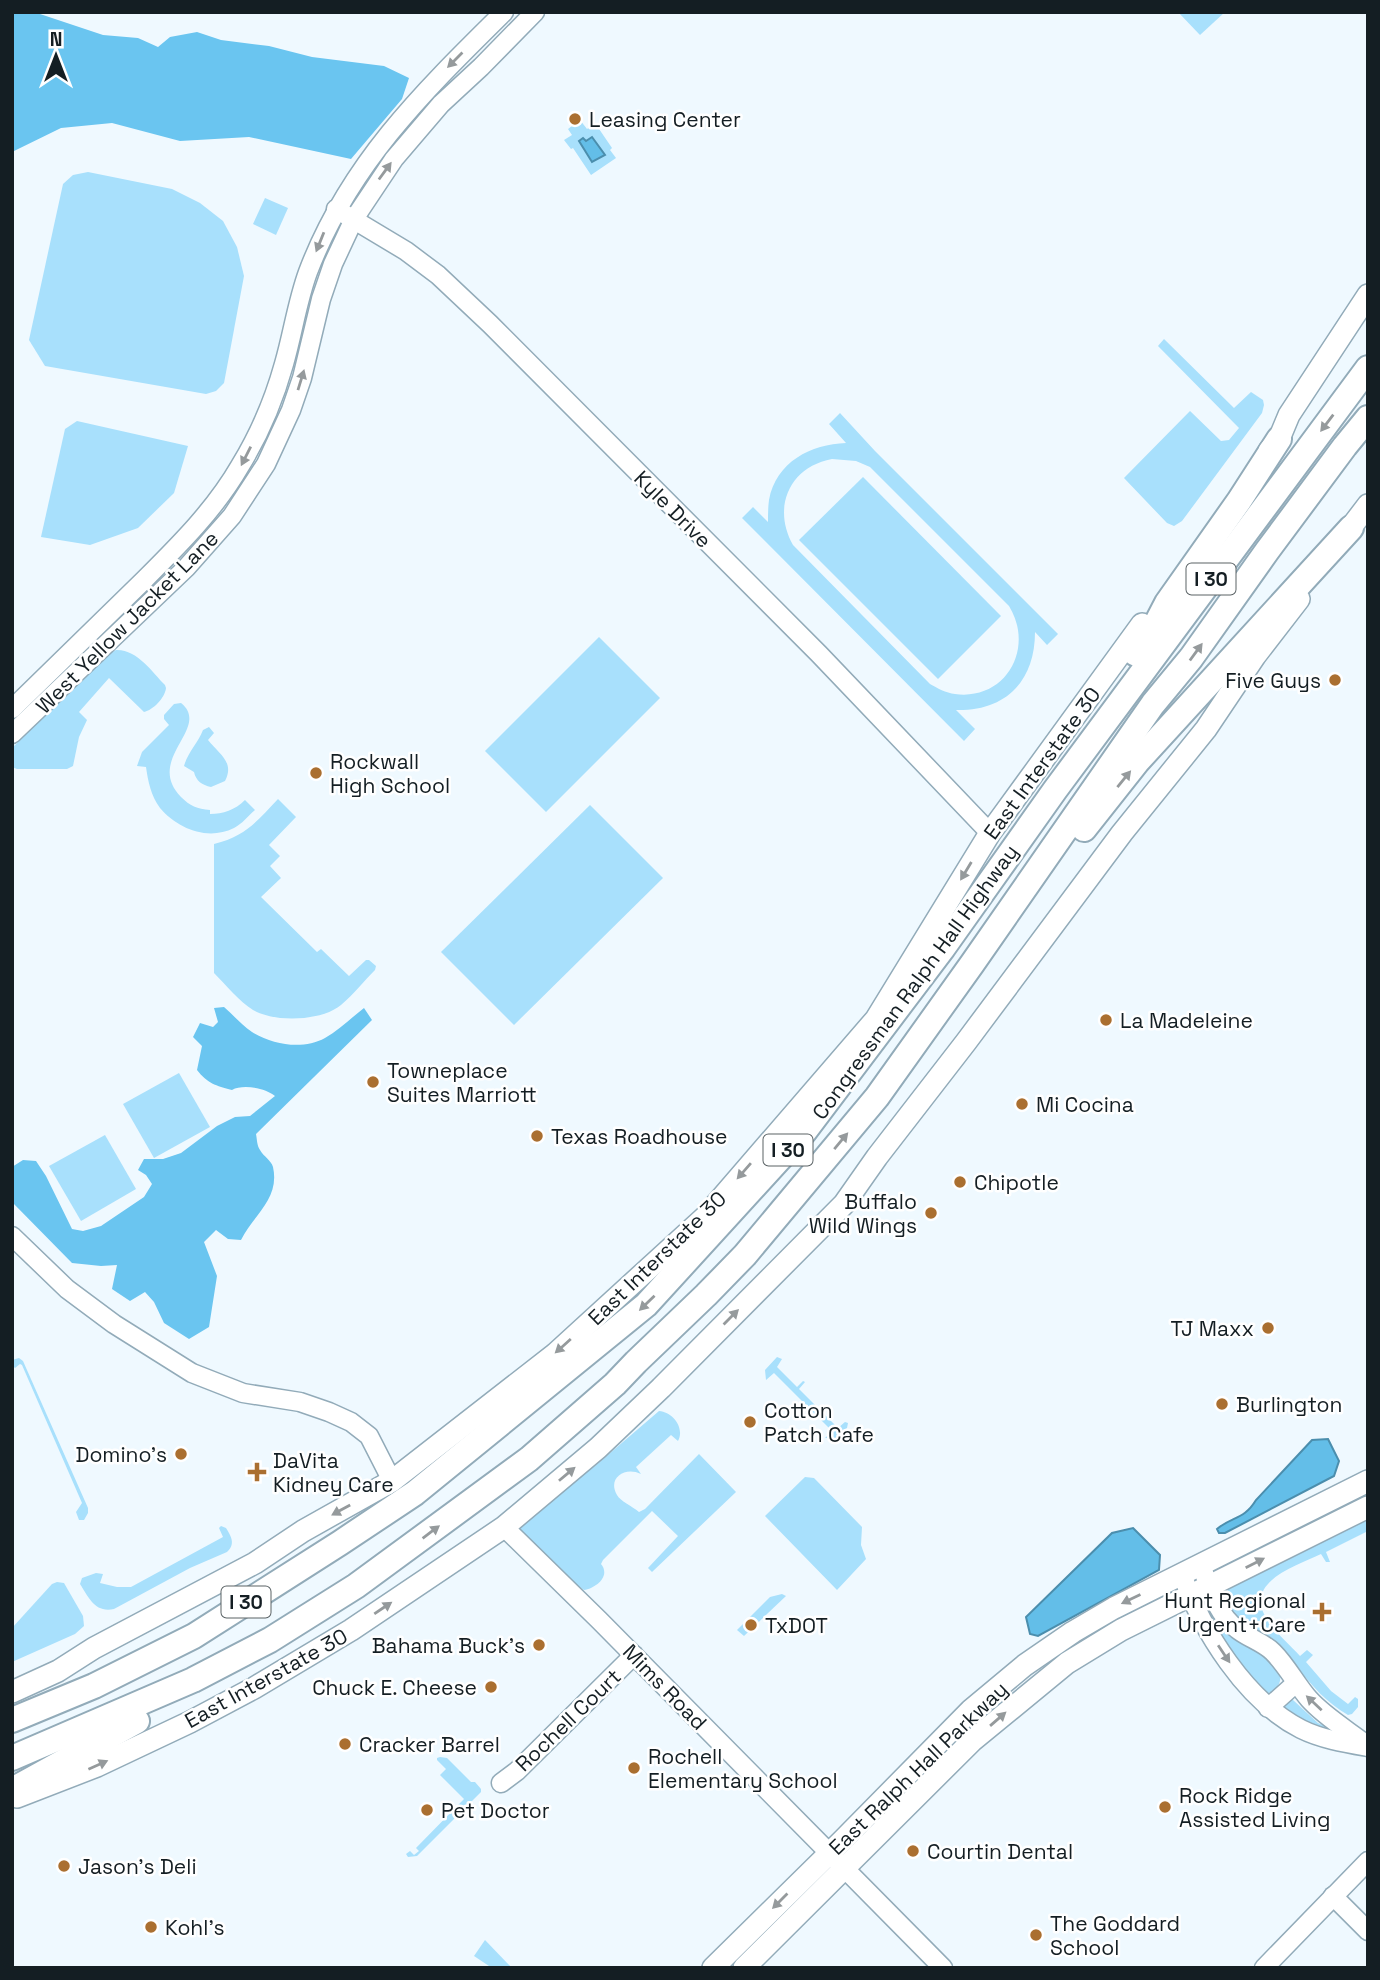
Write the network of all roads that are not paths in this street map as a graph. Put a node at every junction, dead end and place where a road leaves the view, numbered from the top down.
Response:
1 (504, 12) edge
2 (535, 12) edge
3 (336, 209) junction
4 (354, 219) junction
5 (1368, 295) edge
6 (1368, 368) edge
7 (1368, 418) edge
8 (1279, 439) junction
9 (1368, 505) edge
10 (1351, 528) junction
11 (12, 709) edge
12 (12, 734) edge
13 (1055, 790) junction
14 (989, 833) junction
15 (972, 964) junction
16 (12, 1236) edge
17 (462, 1456) junction
18 (392, 1481) junction
19 (1368, 1481) edge
20 (1368, 1507) edge
21 (504, 1527) junction
22 (1191, 1569) junction
23 (356, 1586) junction
24 (1209, 1586) junction
25 (1190, 1595) junction
26 (634, 1655) junction
27 (1296, 1683) junction
28 (12, 1692) edge
29 (12, 1701) edge
30 (1268, 1708) junction
31 (12, 1720) edge
32 (1368, 1746) edge
33 (12, 1758) edge
34 (500, 1783) dead end
35 (12, 1790) edge
36 (12, 1799) edge
37 (836, 1861) junction
38 (1368, 1861) edge
39 (1333, 1896) junction
40 (1368, 1931) edge
41 (713, 1968) edge
42 (744, 1968) edge
43 (943, 1968) edge
44 (1264, 1968) edge

1 -> 3 street, West Yellow Jacket Lane
4 -> 2 street, West Yellow Jacket Lane
3 - 4 street, Kyle Drive
3 -> 11 street, West Yellow Jacket Lane
12 -> 4 street, West Yellow Jacket Lane
4 - 14 street, Kyle Drive
5 - 8 main road, East Interstate 30
6 -> 13 highway, Congressman Ralph Hall Highway / I 30
15 -> 7 highway, Congressman Ralph Hall Highway / I 30
8 - 13 highway
8 - 14 main road, East Interstate 30
9 - 10 main road, East Interstate 30
15 -> 10 highway
21 -> 10 main road, East Interstate 30
13 -> 17 highway, Congressman Ralph Hall Highway / I 30
14 -> 18 main road, East Interstate 30
23 -> 15 highway, Congressman Ralph Hall Highway / I 30
16 - 18 street
17 - 29 highway
17 - 31 highway, Congressman Ralph Hall Highway / I 30
18 -> 28 main road, East Interstate 30
19 - 22 main road, East Ralph Hall Parkway
24 -> 20 main road, East Ralph Hall Parkway
21 - 26 street, Mims Road
36 -> 21 main road, East Interstate 30
22 - 24 street
22 - 25 street
22 -> 37 main road, East Ralph Hall Parkway
23 - 33 highway, Congressman Ralph Hall Highway / I 30
23 - 35 highway
24 - 25 main road, East Ralph Hall Parkway
24 - 27 street
25 -> 30 street
37 -> 25 main road, East Ralph Hall Parkway
26 - 34 street, Rochell Court
26 - 37 street, Mims Road
27 - 30 street
32 -> 27 street
30 - 32 street
37 -> 41 main road, East Ralph Hall Parkway
37 - 42 main road, East Ralph Hall Parkway
37 - 43 street, Mims Road
38 - 39 street
39 - 40 street
39 - 44 street

